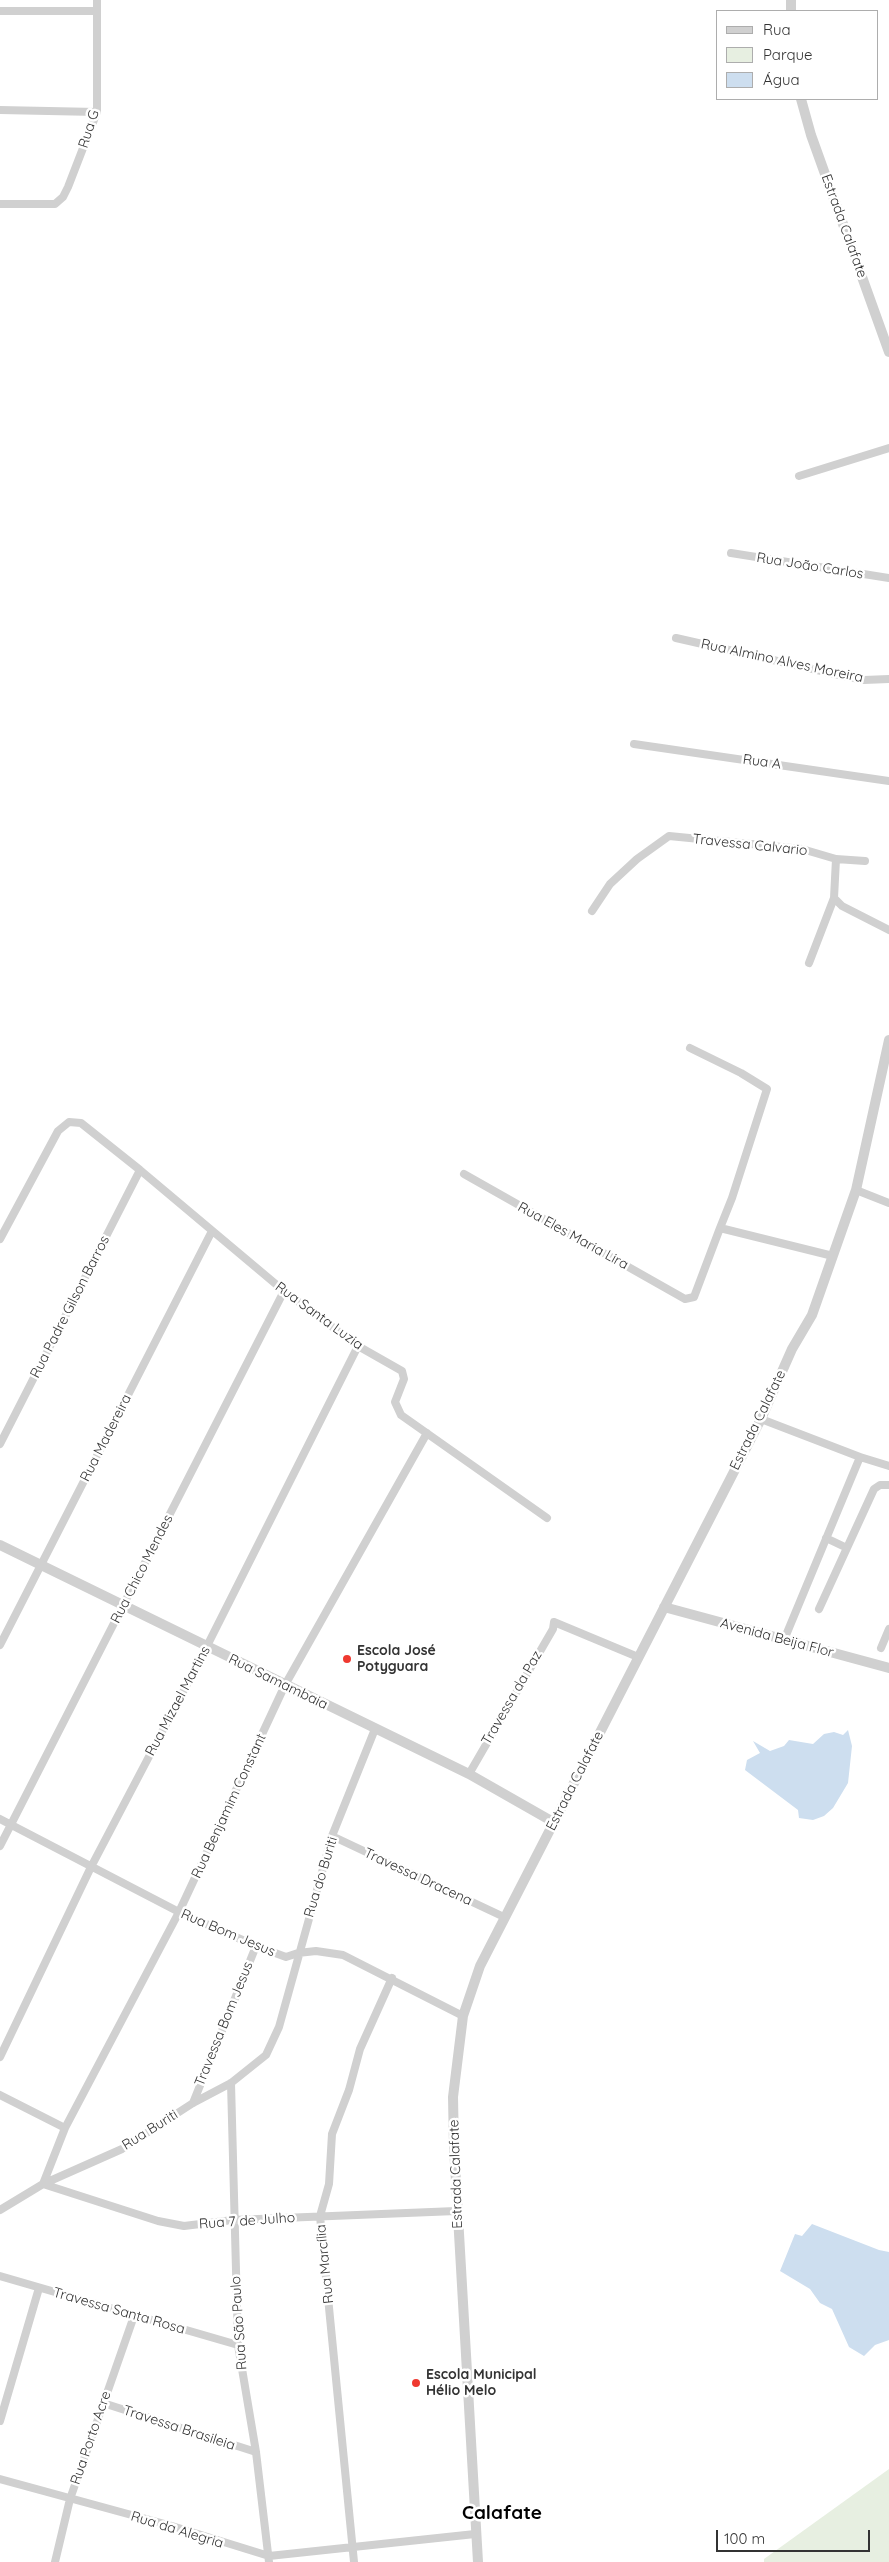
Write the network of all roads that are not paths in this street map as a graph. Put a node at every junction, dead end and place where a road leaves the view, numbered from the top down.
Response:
1 (97, 0) edge
2 (0, 11) edge
3 (97, 11) junction
4 (801, 100) edge
5 (0, 110) edge
6 (97, 112) junction
7 (0, 204) edge
8 (889, 352) edge
9 (889, 448) edge
10 (799, 476) dead end
11 (731, 553) dead end
12 (889, 578) edge
13 (676, 638) dead end
14 (889, 679) edge
15 (634, 744) dead end
16 (889, 781) edge
17 (836, 859) junction
18 (864, 861) dead end
19 (834, 898) junction
20 (592, 911) dead end
21 (889, 930) edge
22 (809, 963) dead end
23 (889, 1040) edge
24 (690, 1048) dead end
25 (140, 1170) junction
26 (464, 1174) dead end
27 (856, 1190) junction
28 (889, 1203) edge
29 (720, 1228) junction
30 (212, 1231) junction
31 (0, 1239) edge
32 (833, 1256) junction
33 (284, 1291) junction
34 (358, 1346) junction
35 (761, 1419) junction
36 (427, 1433) junction
37 (0, 1444) edge
38 (860, 1457) junction
39 (889, 1466) edge
40 (889, 1485) edge
41 (547, 1518) dead end
42 (826, 1538) junction
43 (0, 1545) edge
44 (847, 1548) junction
45 (41, 1564) junction
46 (123, 1606) junction
47 (664, 1607) junction
48 (819, 1609) dead end
49 (889, 1629) edge
50 (784, 1640) junction
51 (0, 1645) edge
52 (206, 1648) junction
53 (881, 1648) dead end
54 (638, 1657) junction
55 (889, 1668) edge
56 (285, 1684) junction
57 (374, 1730) junction
58 (469, 1774) junction
59 (0, 1819) edge
60 (555, 1823) junction
61 (11, 1825) junction
62 (332, 1836) junction
63 (0, 1846) edge
64 (91, 1867) junction
65 (179, 1912) junction
66 (504, 1917) junction
67 (256, 1946) junction
68 (298, 1953) junction
69 (392, 1978) junction
70 (463, 2016) junction
71 (279, 2027) joint
72 (0, 2057) edge
73 (231, 2083) junction
74 (0, 2095) edge
75 (193, 2103) junction
76 (65, 2128) junction
77 (43, 2184) junction
78 (0, 2210) edge
79 (456, 2211) junction
80 (320, 2216) junction
81 (233, 2220) junction
82 (0, 2276) edge
83 (38, 2288) junction
84 (134, 2316) junction
85 (238, 2345) junction
86 (103, 2403) junction
87 (0, 2421) edge
88 (256, 2452) junction
89 (0, 2479) edge
90 (70, 2499) junction
91 (475, 2534) junction
92 (353, 2547) junction
93 (269, 2559) edge
94 (56, 2562) edge
95 (354, 2562) edge
96 (478, 2562) edge

1 - 3 street, Rua G
2 - 3 street
3 - 6 street, Rua G
4 - 8 street, Estrada Calafate
5 - 6 street
6 - 7 street, Rua G
9 - 10 street
11 - 12 street, Rua João Carlos
13 - 14 street, Rua Almino Alves Moreira
15 - 16 street, Rua A
17 - 18 street, Travessa Calvario
17 - 19 street
17 - 20 street, Travessa Calvario
19 - 21 street
19 - 22 street
23 - 27 street, Estrada Calafate
24 - 29 street
25 - 30 street, Rua Santa Luzia
25 - 31 street, Rua Santa Luzia
25 - 37 street, Rua Padre Gilson Barros
26 - 29 street, Rua Eles Maria Lira
27 - 28 street
27 - 32 street, Estrada Calafate
29 - 32 street
30 - 33 street, Rua Santa Luzia
30 - 45 street, Rua Madereira
32 - 35 street, Estrada Calafate
33 - 34 street, Rua Santa Luzia
33 - 46 street, Rua Chico Mendes
34 - 36 street, Rua Santa Luzia
34 - 52 street, Rua Mizael Martins
35 - 38 street
35 - 47 street, Estrada Calafate
36 - 41 street, Rua Santa Luzia
36 - 56 street, Rua Benjamim Constant
38 - 39 street
38 - 42 street
40 - 44 street
42 - 44 street
42 - 50 street
43 - 45 street, Rua Samambaia
44 - 48 street
45 - 46 street, Rua Samambaia
45 - 51 street, Rua Madereira
46 - 52 street, Rua Samambaia
46 - 61 street, Rua Chico Mendes
47 - 50 street, Avenida Beija Flor
47 - 54 street, Estrada Calafate
49 - 53 street
50 - 55 street, Avenida Beija Flor
52 - 56 street, Rua Samambaia
52 - 64 street, Rua Mizael Martins
54 - 58 street, Travessa da Paz
54 - 60 street, Estrada Calafate
56 - 57 street, Rua Samambaia
56 - 65 street, Rua Benjamim Constant
57 - 58 street, Rua Samambaia
57 - 62 street, Rua do Buriti
58 - 60 street, Rua Samambaia
59 - 61 street, Rua Bom Jesus
60 - 66 street, Estrada Calafate
61 - 63 street, Rua Chico Mendes
61 - 64 street, Rua Bom Jesus
62 - 66 street, Travessa Dracena
62 - 68 street, Rua do Buriti
64 - 65 street, Rua Bom Jesus
64 - 72 street, Rua Mizael Martins
65 - 67 street, Rua Bom Jesus
65 - 76 street, Rua Benjamim Constant
66 - 70 street, Estrada Calafate
67 - 68 street, Rua Bom Jesus
67 - 75 street, Travessa Bom Jesus
68 - 69 street, Rua Bom Jesus
68 - 71 street, Rua do Buriti
69 - 70 street, Rua Bom Jesus
69 - 80 street, Rua Marcília
70 - 79 street, Estrada Calafate
71 - 73 street, Rua Buriti
73 - 75 street, Rua Buriti
73 - 81 street, Rua São Paulo
74 - 76 street
75 - 77 street, Rua Buriti
76 - 77 street, Rua Benjamim Constant
77 - 78 street, Rua Buriti
77 - 81 street, Rua 7 de Julho
79 - 80 street, Rua 7 de Julho
79 - 91 street, Estrada Calafate
80 - 81 street, Rua 7 de Julho
80 - 92 street, Rua Marcília
81 - 85 street, Rua São Paulo
82 - 83 street, Travessa Santa Rosa
83 - 84 street, Travessa Santa Rosa
83 - 87 street
84 - 85 street, Travessa Santa Rosa
84 - 86 street, Rua Porto Acre
85 - 88 street, Rua São Paulo
86 - 88 street, Travessa Brasileia
86 - 90 street, Rua Porto Acre
88 - 93 street, Rua São Paulo
89 - 90 street, Rua da Alegria
90 - 93 street, Rua da Alegria
90 - 94 street, Rua Porto Acre
91 - 92 street, Rua da Alegria
91 - 96 street, Estrada Calafate
92 - 93 street, Rua da Alegria
92 - 95 street, Rua Marcília

